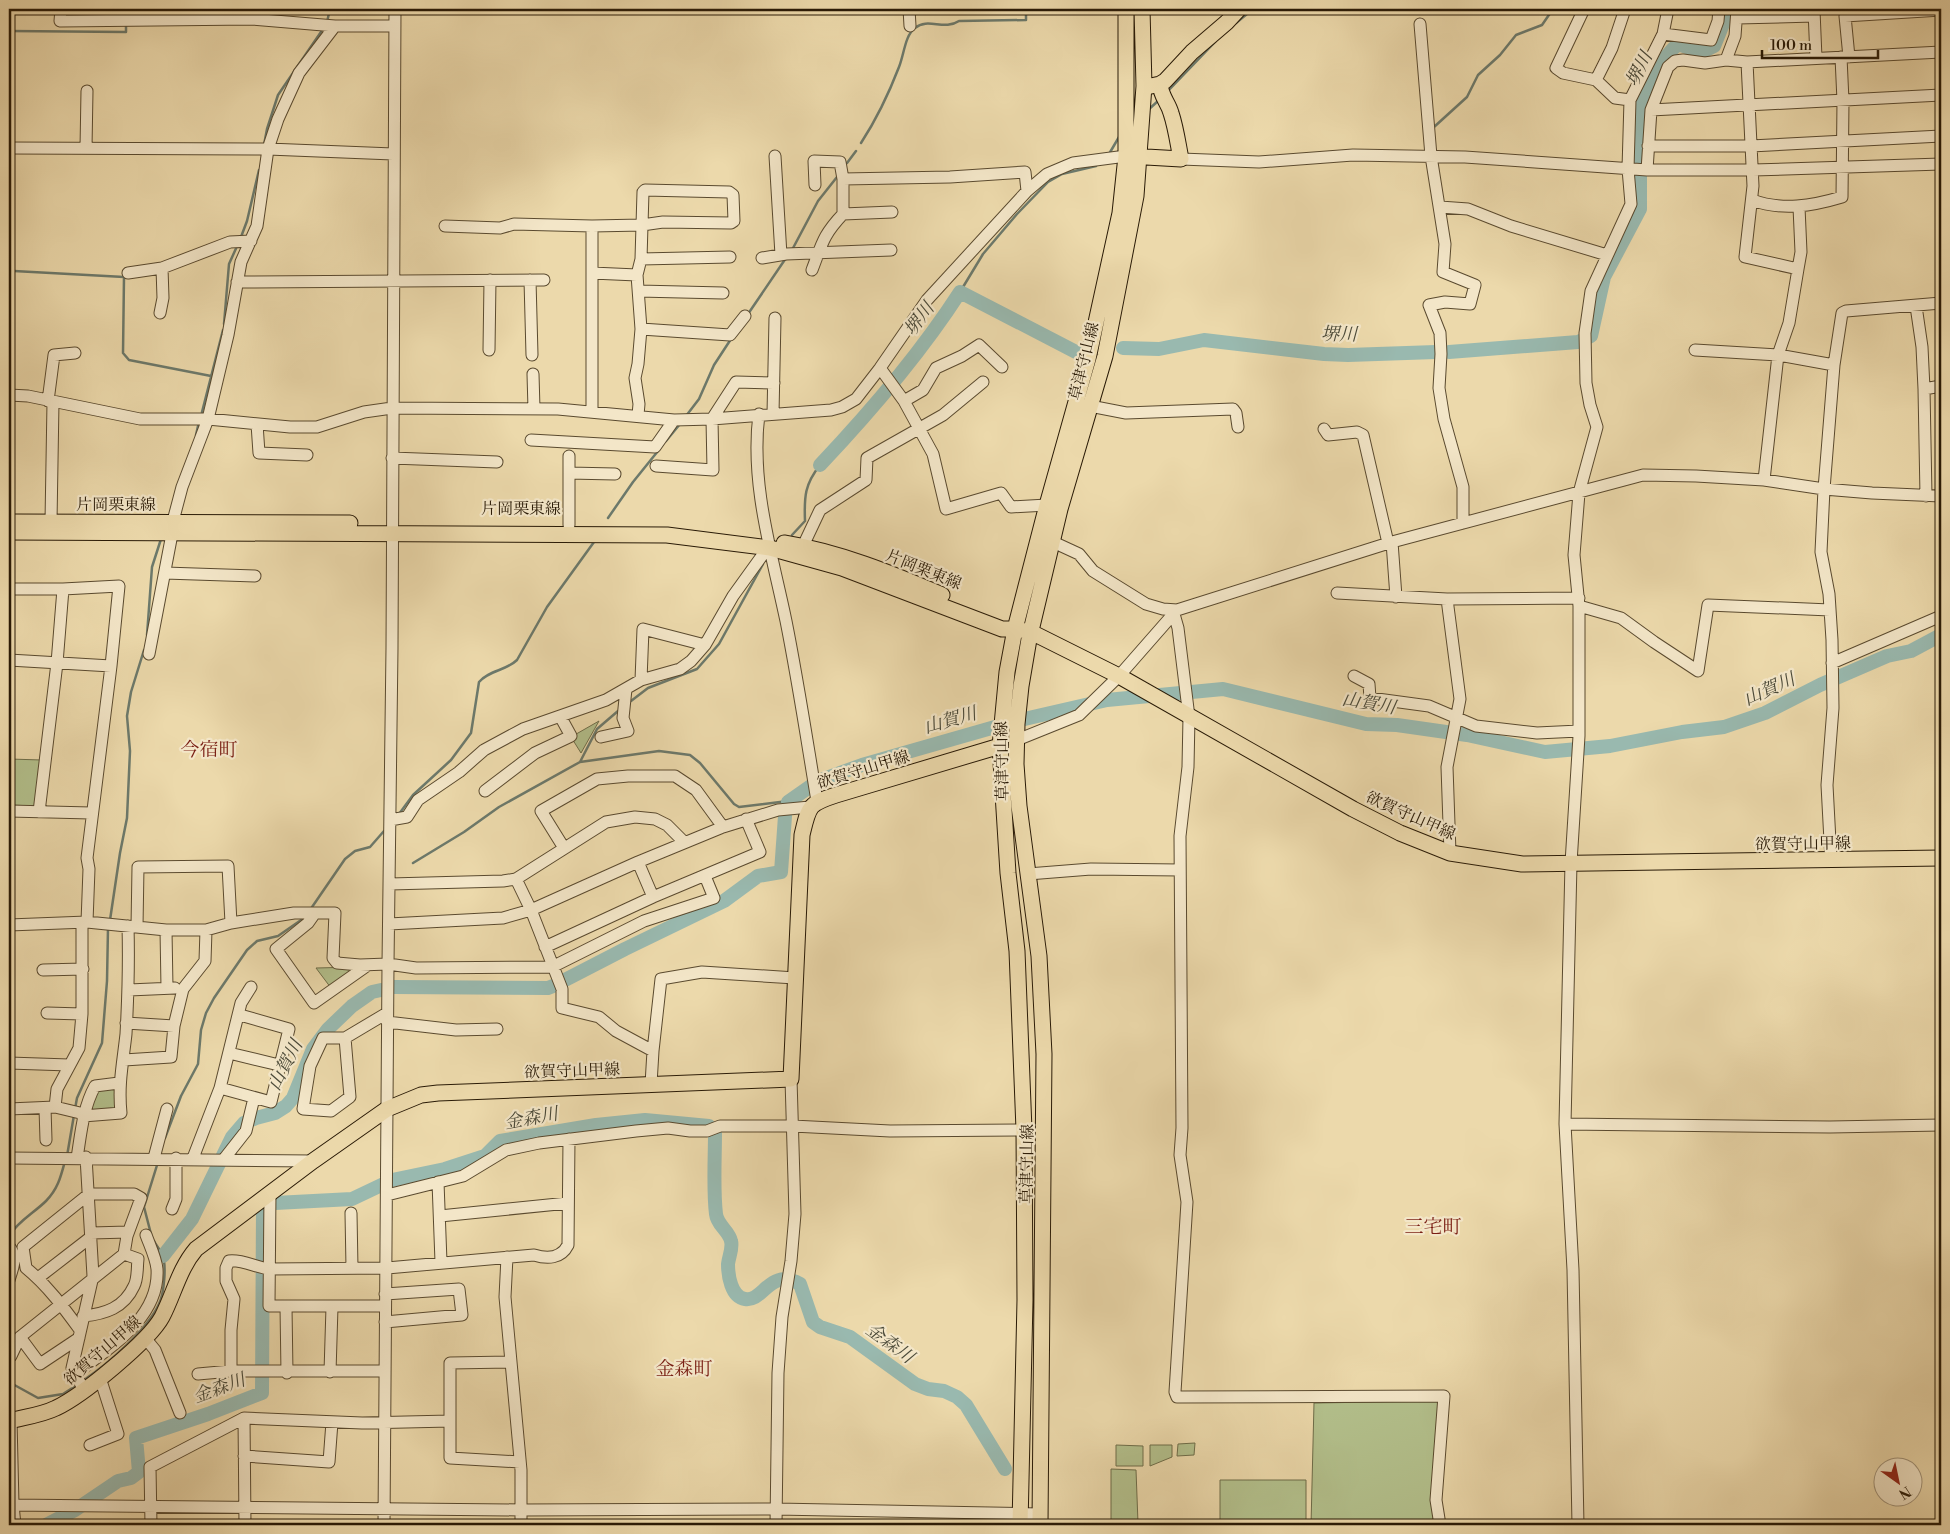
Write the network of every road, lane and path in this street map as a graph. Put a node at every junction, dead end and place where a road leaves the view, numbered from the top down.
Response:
1 (61, 9) edge
2 (395, 9) edge
3 (909, 9) edge
4 (1126, 9) edge
5 (1142, 9) edge
6 (1239, 9) edge
7 (1584, 9) edge
8 (1625, 9) edge
9 (1668, 9) edge
10 (1719, 9) edge
11 (1941, 10) edge
12 (1814, 12) edge
13 (1737, 14) edge
14 (1420, 24) dead end
15 (335, 26) junction
16 (395, 26) junction
17 (910, 26) dead end
18 (1663, 34) junction
19 (1941, 52) edge
20 (1845, 57) junction
21 (1816, 58) junction
22 (1726, 60) junction
23 (1747, 62) junction
24 (1596, 80) junction
25 (1160, 84) junction
26 (1144, 86) junction
27 (86, 91) dead end
28 (1941, 95) edge
29 (1630, 100) junction
30 (1843, 101) junction
31 (1749, 105) junction
32 (1651, 110) junction
33 (1941, 136) edge
34 (1842, 140) junction
35 (1648, 146) junction
36 (1751, 146) junction
37 (9, 148) edge
38 (86, 148) junction
39 (268, 148) junction
40 (394, 154) junction
41 (775, 156) dead end
42 (1431, 156) junction
43 (1133, 157) junction
44 (1181, 159) junction
45 (1941, 164) edge
46 (1843, 168) junction
47 (1628, 169) junction
48 (1647, 170) junction
49 (1752, 170) junction
50 (843, 179) junction
51 (815, 185) dead end
52 (1026, 191) junction
53 (1752, 200) junction
54 (1440, 207) junction
55 (1799, 207) junction
56 (892, 212) dead end
57 (843, 214) junction
58 (642, 225) junction
59 (445, 226) dead end
60 (592, 226) junction
61 (250, 241) junction
62 (890, 250) dead end
63 (818, 253) junction
64 (787, 254) junction
65 (1607, 255) junction
66 (730, 257) dead end
67 (762, 258) dead end
68 (641, 259) junction
69 (162, 268) junction
70 (1798, 268) junction
71 (812, 270) dead end
72 (128, 273) dead end
73 (592, 273) junction
74 (637, 275) junction
75 (394, 280) junction
76 (490, 280) junction
77 (530, 280) junction
78 (544, 280) dead end
79 (237, 282) junction
80 (639, 291) junction
81 (723, 293) dead end
82 (1941, 303) edge
83 (1916, 306) junction
84 (160, 313) dead end
85 (745, 316) dead end
86 (775, 318) dead end
87 (641, 329) junction
88 (489, 350) dead end
89 (1695, 350) dead end
90 (75, 353) dead end
91 (532, 355) dead end
92 (1778, 356) junction
93 (1834, 365) junction
94 (1002, 367) dead end
95 (880, 368) junction
96 (533, 374) dead end
97 (983, 382) dead end
98 (774, 384) junction
99 (1941, 386) edge
100 (1924, 389) junction
101 (9, 395) edge
102 (51, 401) junction
103 (904, 402) junction
104 (1090, 406) junction
105 (392, 408) junction
106 (534, 409) junction
107 (592, 411) junction
108 (759, 414) junction
109 (773, 414) junction
110 (638, 416) junction
111 (208, 419) junction
112 (681, 419) junction
113 (712, 419) junction
114 (257, 424) junction
115 (1238, 426) dead end
116 (919, 427) junction
117 (1324, 430) dead end
118 (531, 440) dead end
119 (307, 455) dead end
120 (569, 456) dead end
121 (392, 458) junction
122 (497, 462) dead end
123 (656, 466) dead end
124 (569, 473) junction
125 (615, 474) dead end
126 (1764, 480) junction
127 (1824, 489) junction
128 (1579, 493) junction
129 (1926, 496) junction
130 (1941, 496) edge
131 (1047, 505) junction
132 (9, 522) edge
133 (51, 522) junction
134 (1463, 523) junction
135 (569, 525) junction
136 (166, 529) junction
137 (392, 529) junction
138 (9, 532) edge
139 (1053, 542) junction
140 (1390, 542) junction
141 (769, 544) junction
142 (802, 546) junction
143 (165, 573) junction
144 (255, 576) dead end
145 (9, 589) edge
146 (63, 589) junction
147 (1337, 593) dead end
148 (1396, 597) junction
149 (1447, 599) junction
150 (1579, 602) junction
151 (1830, 610) junction
152 (1176, 612) junction
153 (1941, 616) edge
154 (1015, 629) junction
155 (1031, 632) junction
156 (705, 645) junction
157 (149, 654) dead end
158 (9, 660) edge
159 (57, 663) junction
160 (1832, 663) junction
161 (111, 666) junction
162 (1119, 676) junction
163 (1354, 676) dead end
164 (641, 680) junction
165 (626, 689) junction
166 (560, 716) junction
167 (1189, 717) junction
168 (1457, 718) junction
169 (1579, 731) junction
170 (601, 736) dead end
171 (1017, 740) junction
172 (1000, 746) junction
173 (485, 791) dead end
174 (814, 804) junction
175 (9, 811) edge
176 (39, 812) junction
177 (91, 813) junction
178 (746, 818) junction
179 (390, 820) junction
180 (723, 827) junction
181 (684, 842) junction
182 (564, 848) junction
183 (1450, 853) junction
184 (1941, 858) edge
185 (1831, 860) junction
186 (638, 862) junction
187 (1571, 863) junction
188 (1180, 870) junction
189 (1028, 874) junction
190 (705, 876) junction
191 (516, 879) junction
192 (390, 884) junction
193 (653, 897) junction
194 (531, 910) junction
195 (309, 913) junction
196 (85, 922) junction
197 (231, 923) junction
198 (389, 924) junction
199 (9, 925) edge
200 (133, 927) junction
201 (166, 930) junction
202 (206, 930) junction
203 (544, 946) junction
204 (368, 964) junction
205 (388, 964) junction
206 (552, 967) junction
207 (83, 969) junction
208 (43, 970) dead end
209 (795, 978) junction
210 (251, 987) dead end
211 (167, 988) junction
212 (183, 989) junction
213 (129, 990) junction
214 (47, 1012) dead end
215 (82, 1014) junction
216 (240, 1015) junction
217 (387, 1018) junction
218 (126, 1023) junction
219 (174, 1026) junction
220 (496, 1029) dead end
221 (345, 1038) junction
222 (653, 1051) junction
223 (229, 1053) junction
224 (124, 1060) junction
225 (9, 1063) edge
226 (69, 1065) junction
227 (279, 1065) junction
228 (791, 1079) junction
229 (119, 1083) junction
230 (651, 1084) junction
231 (220, 1088) junction
232 (254, 1098) junction
233 (50, 1108) junction
234 (9, 1109) edge
235 (167, 1109) dead end
236 (387, 1109) junction
237 (78, 1114) junction
238 (1565, 1124) junction
239 (793, 1126) junction
240 (1941, 1126) edge
241 (1024, 1130) junction
242 (569, 1139) junction
243 (46, 1140) dead end
244 (9, 1158) edge
245 (81, 1158) junction
246 (154, 1158) junction
247 (176, 1158) junction
248 (193, 1158) junction
249 (224, 1159) junction
250 (313, 1160) junction
251 (438, 1182) junction
252 (270, 1192) junction
253 (89, 1194) junction
254 (386, 1195) junction
255 (568, 1203) junction
256 (172, 1209) dead end
257 (351, 1213) dead end
258 (440, 1216) junction
259 (128, 1232) junction
260 (91, 1235) junction
261 (146, 1235) dead end
262 (9, 1246) edge
263 (124, 1254) junction
264 (507, 1258) junction
265 (441, 1262) junction
266 (352, 1268) junction
267 (387, 1268) junction
268 (270, 1269) junction
269 (38, 1278) junction
270 (92, 1278) junction
271 (9, 1280) edge
272 (385, 1294) junction
273 (61, 1304) junction
274 (385, 1306) junction
275 (286, 1307) junction
276 (332, 1307) junction
277 (83, 1316) junction
278 (385, 1322) junction
279 (80, 1334) junction
280 (20, 1337) junction
281 (146, 1339) junction
282 (9, 1356) edge
283 (510, 1362) junction
284 (231, 1371) junction
285 (385, 1371) junction
286 (287, 1372) junction
287 (330, 1372) junction
288 (75, 1374) junction
289 (198, 1374) dead end
290 (99, 1378) junction
291 (84, 1390) junction
292 (180, 1413) dead end
293 (244, 1418) junction
294 (10, 1420) edge
295 (450, 1421) junction
296 (332, 1422) junction
297 (384, 1422) junction
298 (90, 1445) dead end
299 (244, 1456) junction
300 (520, 1462) junction
301 (11, 1505) edge
302 (151, 1506) junction
303 (245, 1507) junction
304 (384, 1508) junction
305 (776, 1509) junction
306 (521, 1510) junction
307 (1020, 1519) edge
308 (1040, 1520) edge
309 (15, 1525) edge
310 (151, 1525) edge
311 (245, 1525) edge
312 (384, 1525) edge
313 (521, 1525) edge
314 (776, 1525) edge
315 (1440, 1525) edge
316 (1578, 1525) edge

1 - 15 street
2 - 16 street
3 - 17 street
4 - 43 main road, 草津守山線
5 - 26 main road, 草津守山線
6 - 25 main road
7 - 24 street
8 - 24 street
9 - 18 street
10 - 18 street
11 - 20 street
12 - 13 street
12 - 21 street
13 - 22 street
14 - 42 street
15 - 16 street
15 - 39 street
16 - 40 street
18 - 29 street
19 - 20 street
20 - 21 street
20 - 30 street
21 - 23 street
22 - 23 street
22 - 32 street
23 - 31 street
24 - 29 street
25 - 26 main road
25 - 44 main road
26 - 43 main road, 草津守山線
27 - 38 street
28 - 30 street
29 - 47 street
30 - 31 street
30 - 34 street
31 - 32 street
31 - 36 street
32 - 35 street
33 - 34 street
34 - 36 street
34 - 46 street
35 - 36 street
35 - 48 street
36 - 49 street
37 - 38 street
38 - 39 street
39 - 40 street
39 - 61 street
40 - 75 street
41 - 64 street
42 - 44 street
42 - 47 street
42 - 54 street
43 - 44 main road
43 - 52 street
43 - 104 main road, 草津守山線
43 - 131 main road, 草津守山線
45 - 46 street
46 - 49 street
46 - 55 street
47 - 48 street
47 - 65 street
48 - 49 street
49 - 53 street
50 - 51 street
50 - 52 street
50 - 57 street
52 - 95 street
53 - 55 street
53 - 70 street
54 - 65 street
54 - 134 street
55 - 70 street
56 - 57 street
57 - 63 street
58 - 58 street
58 - 60 street
58 - 68 street
59 - 60 street
60 - 73 street
61 - 69 street
61 - 79 street
62 - 63 street
63 - 64 street
63 - 71 street
64 - 67 street
65 - 128 street
66 - 68 street
68 - 74 street
69 - 72 street
69 - 84 street
70 - 92 street
73 - 74 street
73 - 107 street
74 - 80 street
75 - 76 street
75 - 79 street
75 - 105 street
76 - 77 street
76 - 88 street
77 - 78 street
77 - 91 street
79 - 111 street
80 - 81 street
80 - 87 street
82 - 83 street
83 - 93 street
83 - 100 street
85 - 87 street
86 - 98 street
87 - 110 street
89 - 92 street
90 - 102 street
92 - 93 street
92 - 126 street
93 - 127 street
94 - 103 street
95 - 103 street
95 - 109 street
96 - 106 street
97 - 116 street
98 - 109 street
98 - 113 street
99 - 100 street
100 - 129 street
101 - 102 street
102 - 111 street
102 - 133 street
103 - 116 street
104 - 115 street
104 - 139 main road, 草津守山線
105 - 106 street
105 - 114 street
105 - 121 street
106 - 107 street
107 - 110 street
108 - 109 street
108 - 113 street
108 - 141 street
110 - 112 street
111 - 114 street
111 - 136 street
112 - 113 street
112 - 118 street
113 - 123 street
114 - 119 street
116 - 131 street
116 - 142 street
117 - 140 street
120 - 124 street
121 - 122 street
121 - 137 street
124 - 125 street
124 - 135 street
126 - 127 street
126 - 128 street
127 - 129 street
127 - 151 street
128 - 134 street
128 - 150 street
129 - 130 street
131 - 154 main road, 草津守山線
132 - 133 main road, 片岡栗東線
133 - 136 main road, 片岡栗東線
134 - 140 street
135 - 137 main road, 片岡栗東線
135 - 141 main road, 片岡栗東線
136 - 137 main road, 片岡栗東線
136 - 138 main road, 片岡栗東線
136 - 143 street
137 - 141 main road, 片岡栗東線
137 - 179 street
139 - 152 street
139 - 155 main road, 草津守山線
140 - 148 street
140 - 152 street
141 - 142 main road, 片岡栗東線
141 - 154 main road, 片岡栗東線
141 - 156 street
141 - 174 street
142 - 154 main road, 片岡栗東線
143 - 144 street
143 - 157 street
145 - 146 street
146 - 159 street
146 - 161 street
147 - 148 street
148 - 149 street
149 - 150 street
149 - 168 street
150 - 151 street
150 - 169 street
151 - 160 street
152 - 162 street
152 - 167 street
153 - 160 street
154 - 155 main road, 片岡栗東線
154 - 172 main road, 草津守山線
155 - 162 main road, 欲賀守山甲線
155 - 171 main road, 草津守山線
156 - 164 street
156 - 164 street
158 - 159 street
159 - 161 street
159 - 176 street
160 - 185 street
161 - 177 street
162 - 167 main road, 欲賀守山甲線
162 - 171 street
163 - 168 street
164 - 165 street
165 - 166 street
165 - 170 street
166 - 173 street
166 - 179 street
167 - 183 main road, 欲賀守山甲線
167 - 188 street
168 - 169 street
168 - 183 street
169 - 187 street
171 - 189 main road, 草津守山線
172 - 174 main road, 欲賀守山甲線
172 - 241 main road, 草津守山線
174 - 178 street
174 - 209 main road, 欲賀守山甲線
175 - 176 street
176 - 177 street
177 - 196 street
178 - 180 street
178 - 190 street
179 - 192 street
180 - 181 street
180 - 182 street
181 - 182 street
181 - 186 street
182 - 191 street
183 - 187 main road, 欲賀守山甲線
184 - 185 main road, 欲賀守山甲線
185 - 187 main road, 欲賀守山甲線
186 - 193 street
186 - 194 street
187 - 238 street
188 - 189 street
188 - 315 street
189 - 308 main road, 草津守山線
190 - 193 street
190 - 206 street
191 - 192 street
191 - 194 street
192 - 198 street
193 - 203 street
194 - 198 street
194 - 203 street
195 - 197 street
195 - 204 street
195 - 204 street
196 - 199 street
196 - 200 street
196 - 207 street
197 - 200 street
197 - 202 street
198 - 205 street
200 - 201 street
200 - 213 street
201 - 202 street
201 - 211 street
202 - 212 street
203 - 206 street
204 - 205 street
205 - 206 street
205 - 217 street
206 - 222 street
207 - 208 street
207 - 215 street
209 - 222 street
209 - 228 main road, 欲賀守山甲線
210 - 216 street
211 - 212 street
211 - 213 street
212 - 219 street
213 - 218 street
214 - 215 street
215 - 226 street
216 - 223 street
216 - 227 street
217 - 220 street
217 - 221 street
217 - 236 street
218 - 219 street
218 - 224 street
219 - 224 street
221 - 221 street
222 - 230 street
223 - 227 street
223 - 231 street
224 - 229 street
225 - 226 street
226 - 233 street
227 - 232 street
228 - 230 main road, 欲賀守山甲線
228 - 239 street
229 - 237 street
229 - 237 street
230 - 236 main road, 欲賀守山甲線
231 - 232 street
231 - 248 street
232 - 249 street
233 - 234 street
233 - 237 street
233 - 243 street
235 - 246 street
236 - 250 main road, 欲賀守山甲線
236 - 254 street
237 - 245 street
238 - 240 street
238 - 316 street
239 - 241 street
239 - 242 street
239 - 305 street
241 - 307 main road, 草津守山線
242 - 251 street
242 - 255 street
244 - 245 street
245 - 246 street
245 - 253 street
246 - 247 street
247 - 248 street
247 - 256 street
248 - 249 street
249 - 250 street
250 - 252 main road, 欲賀守山甲線
251 - 254 street
251 - 258 street
252 - 268 street
252 - 281 main road, 欲賀守山甲線
253 - 259 street
253 - 260 street
253 - 269 street
254 - 267 street
255 - 258 street
255 - 264 street
257 - 266 street
258 - 265 street
259 - 260 street
259 - 263 street
260 - 269 street
260 - 270 street
261 - 288 street
262 - 271 street
263 - 270 street
263 - 277 street
264 - 265 street
264 - 283 street
265 - 267 street
266 - 267 street
266 - 268 street
267 - 272 street
268 - 275 street
268 - 284 street
269 - 273 street
270 - 273 street
270 - 277 street
272 - 274 street
272 - 278 street
273 - 279 street
273 - 280 street
274 - 276 street
274 - 278 street
275 - 276 street
275 - 286 street
276 - 287 street
277 - 279 street
278 - 285 street
279 - 280 street
279 - 288 street
280 - 282 street
281 - 290 main road, 欲賀守山甲線
281 - 292 street
283 - 295 street
283 - 300 street
284 - 286 street
284 - 289 street
285 - 287 street
285 - 297 street
286 - 287 street
288 - 291 street
290 - 291 main road, 欲賀守山甲線
290 - 298 street
291 - 294 main road, 欲賀守山甲線
293 - 296 street
293 - 299 street
293 - 302 street
294 - 301 street
295 - 297 street
295 - 300 street
296 - 297 street
296 - 299 street
297 - 304 street
299 - 303 street
300 - 306 street
301 - 302 street
301 - 309 street
302 - 303 street
302 - 310 street
303 - 304 street
303 - 311 street
304 - 306 street
304 - 312 street
305 - 306 street
305 - 307 street
305 - 314 street
306 - 313 street
307 - 308 street

